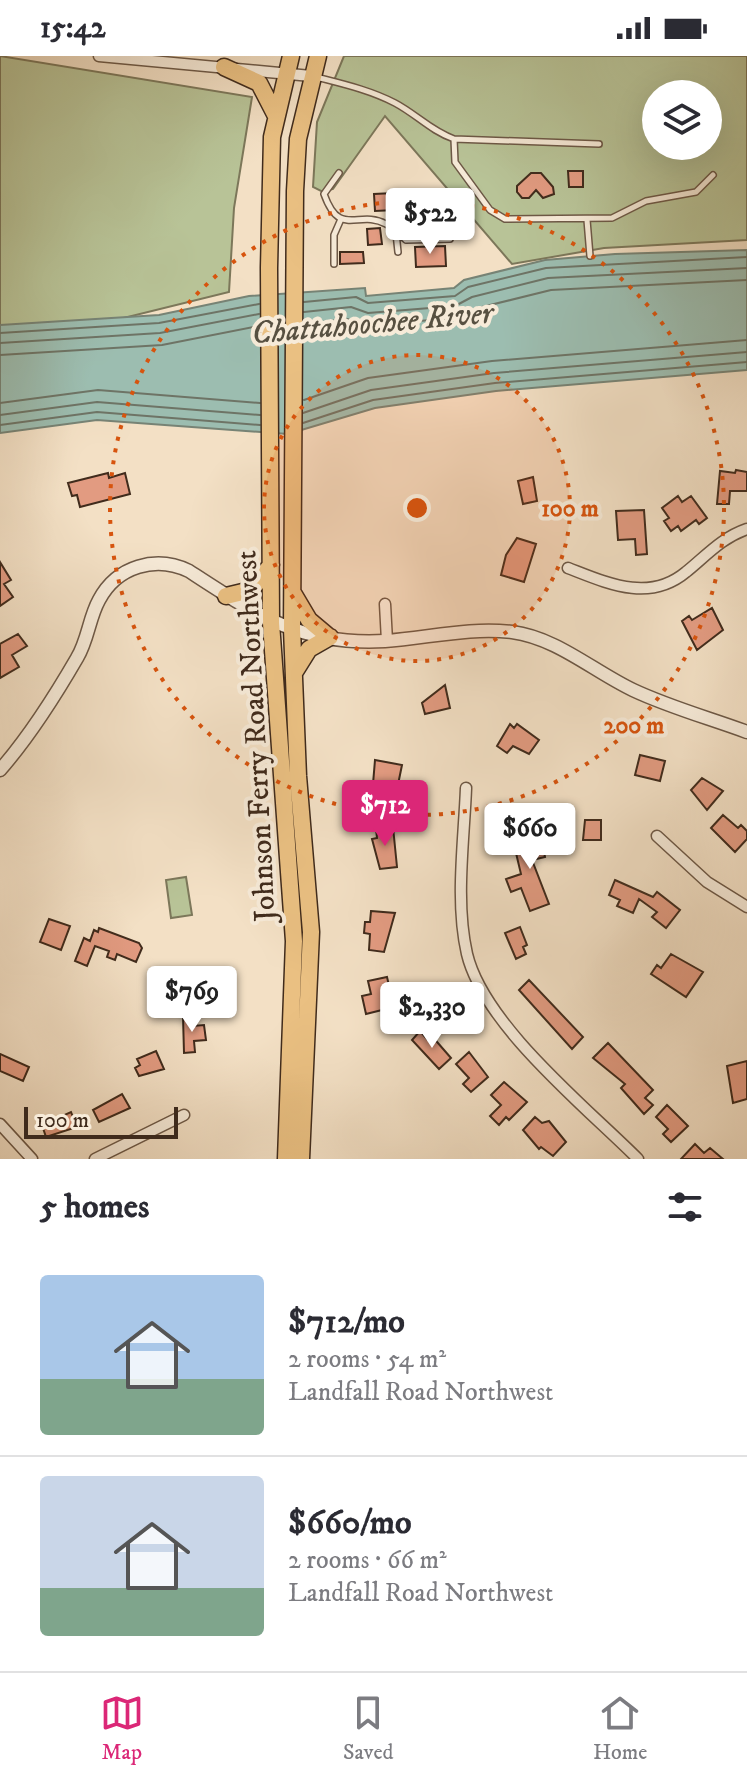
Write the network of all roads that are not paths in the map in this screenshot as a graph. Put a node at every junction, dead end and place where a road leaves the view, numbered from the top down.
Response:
1 (99, 56) edge
2 (318, 56) edge
3 (289, 64) edge
4 (224, 67) junction
5 (311, 76) junction
6 (276, 116) junction
7 (454, 139) junction
8 (599, 144) dead end
9 (339, 173) dead end
10 (713, 175) dead end
11 (341, 219) junction
12 (587, 220) junction
13 (396, 232) junction
14 (450, 239) dead end
15 (398, 252) dead end
16 (590, 256) dead end
17 (334, 264) dead end
18 (747, 529) edge
19 (271, 565) junction
20 (568, 568) dead end
21 (292, 591) junction
22 (226, 596) junction
23 (385, 604) dead end
24 (271, 623) junction
25 (292, 629) junction
26 (329, 637) junction
27 (387, 641) junction
28 (293, 675) junction
29 (747, 732) edge
30 (0, 770) edge
31 (466, 788) dead end
32 (657, 836) dead end
33 (747, 907) edge
34 (184, 1115) dead end
35 (0, 1124) edge
36 (32, 1159) edge
37 (95, 1159) edge
38 (286, 1159) edge
39 (301, 1159) edge
40 (638, 1159) edge

1 - 4 street
2 - 5 main road, Johnson Ferry Road Northwest
3 - 4 street
3 - 5 street
3 - 6 main road, Johnson Ferry Road Northwest
4 - 6 main road
5 - 7 lane
5 - 21 main road, Johnson Ferry Road Northwest
6 - 19 main road, Johnson Ferry Road Northwest
7 - 8 lane
7 - 12 lane
9 - 11 lane
10 - 12 lane
11 - 13 lane
11 - 17 lane
12 - 16 lane
13 - 14 lane
13 - 15 lane
18 - 20 street
19 - 22 main road
19 - 24 main road, Johnson Ferry Road Northwest
21 - 25 main road, Johnson Ferry Road Northwest
21 - 26 main road
22 - 24 street
22 - 30 street
23 - 27 street
24 - 25 street
24 - 38 main road, Johnson Ferry Road Northwest
25 - 26 street
25 - 28 main road, Johnson Ferry Road Northwest
26 - 27 street
26 - 28 main road
27 - 29 street
28 - 39 main road, Johnson Ferry Road Northwest
31 - 40 street
32 - 33 street
34 - 37 street
35 - 36 street

